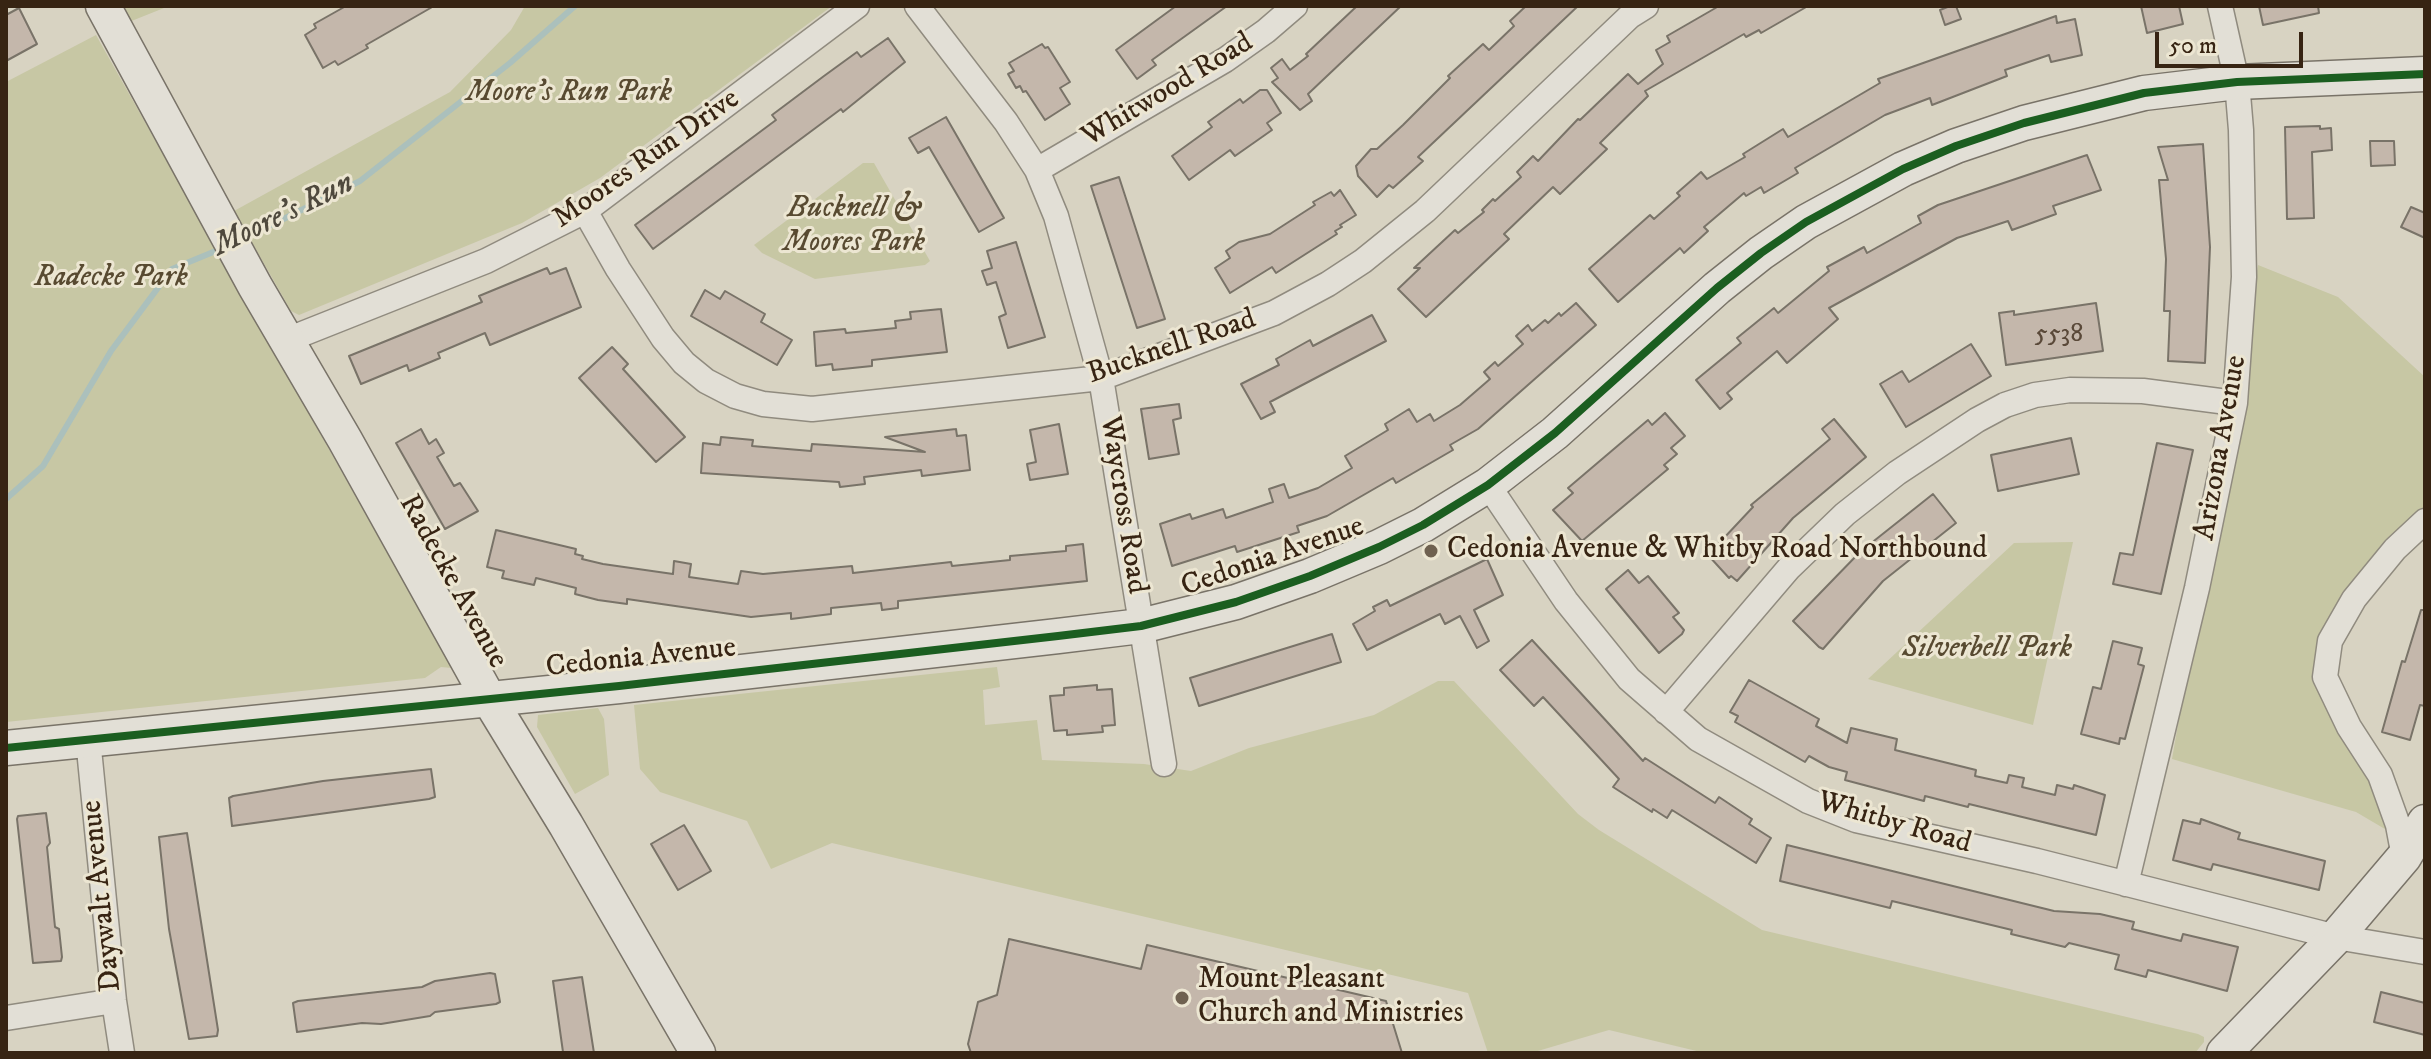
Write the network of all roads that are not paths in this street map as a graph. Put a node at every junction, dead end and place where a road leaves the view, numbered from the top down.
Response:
1 (103, 6) edge
2 (857, 6) edge
3 (917, 6) edge
4 (1295, 6) edge
5 (2220, 6) edge
6 (1633, 9) edge
7 (2425, 74) edge
8 (2237, 82) junction
9 (1037, 170) junction
10 (585, 211) junction
11 (287, 340) junction
12 (1101, 378) junction
13 (2235, 403) junction
14 (1488, 485) junction
15 (2425, 521) edge
16 (1141, 626) junction
17 (489, 699) junction
18 (1666, 712) junction
19 (88, 739) junction
20 (6, 748) edge
21 (1164, 764) dead end
22 (2425, 822) edge
23 (2404, 857) junction
24 (2126, 884) junction
25 (2336, 937) junction
26 (2425, 952) edge
27 (114, 1001) junction
28 (6, 1018) edge
29 (122, 1053) edge
30 (698, 1053) edge
31 (2224, 1053) edge

1 - 11 street, Radecke Avenue
2 - 10 street, Moores Run Drive
3 - 9 street, Waycross Road
4 - 9 street, Whitwood Road
5 - 8 street, Arizona Avenue
6 - 12 street, Bucknell Road
7 - 8 street, Cedonia Avenue
8 - 13 street, Arizona Avenue
8 - 14 street, Cedonia Avenue
9 - 12 street, Waycross Road
10 - 11 street, Moores Run Drive
10 - 12 street, Bucknell Road
11 - 17 street, Radecke Avenue
12 - 16 street, Waycross Road
13 - 18 street
13 - 24 street, Arizona Avenue
14 - 16 street, Cedonia Avenue
14 - 18 street, Whitby Road
15 - 23 street
16 - 17 street, Cedonia Avenue
16 - 21 street, Waycross Road
17 - 19 street, Cedonia Avenue
17 - 30 street, Radecke Avenue
18 - 24 street, Whitby Road
19 - 20 street, Cedonia Avenue
19 - 27 street, Daywalt Avenue
22 - 23 street
23 - 25 street
24 - 25 street, Whitby Road
25 - 26 street, Whitby Road
25 - 31 street
27 - 28 street
27 - 29 street, Daywalt Avenue

